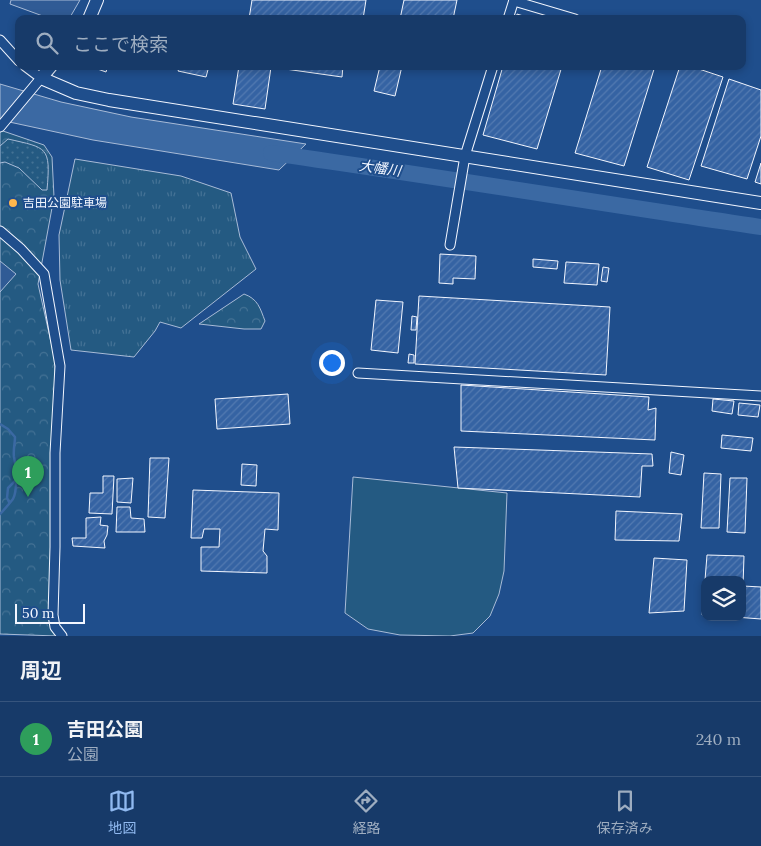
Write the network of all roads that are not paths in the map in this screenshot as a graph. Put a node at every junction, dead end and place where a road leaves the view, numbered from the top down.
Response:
1 (97, 0) edge
2 (514, 0) edge
3 (91, 15) edge
4 (509, 15) edge
5 (562, 15) edge
6 (0, 40) edge
7 (15, 57) edge
8 (31, 70) edge
9 (48, 70) edge
10 (492, 70) edge
11 (41, 78) junction
12 (0, 127) edge
13 (464, 161) junction
14 (761, 203) edge
15 (0, 230) edge
16 (450, 245) dead end
17 (358, 373) dead end
18 (761, 396) edge
19 (62, 636) edge

1 - 3 street
2 - 4 street
2 - 5 street
6 - 7 street
8 - 11 street
9 - 11 street
10 - 13 street
11 - 12 street
11 - 13 street
13 - 14 street
13 - 16 street
15 - 19 street
17 - 18 street

